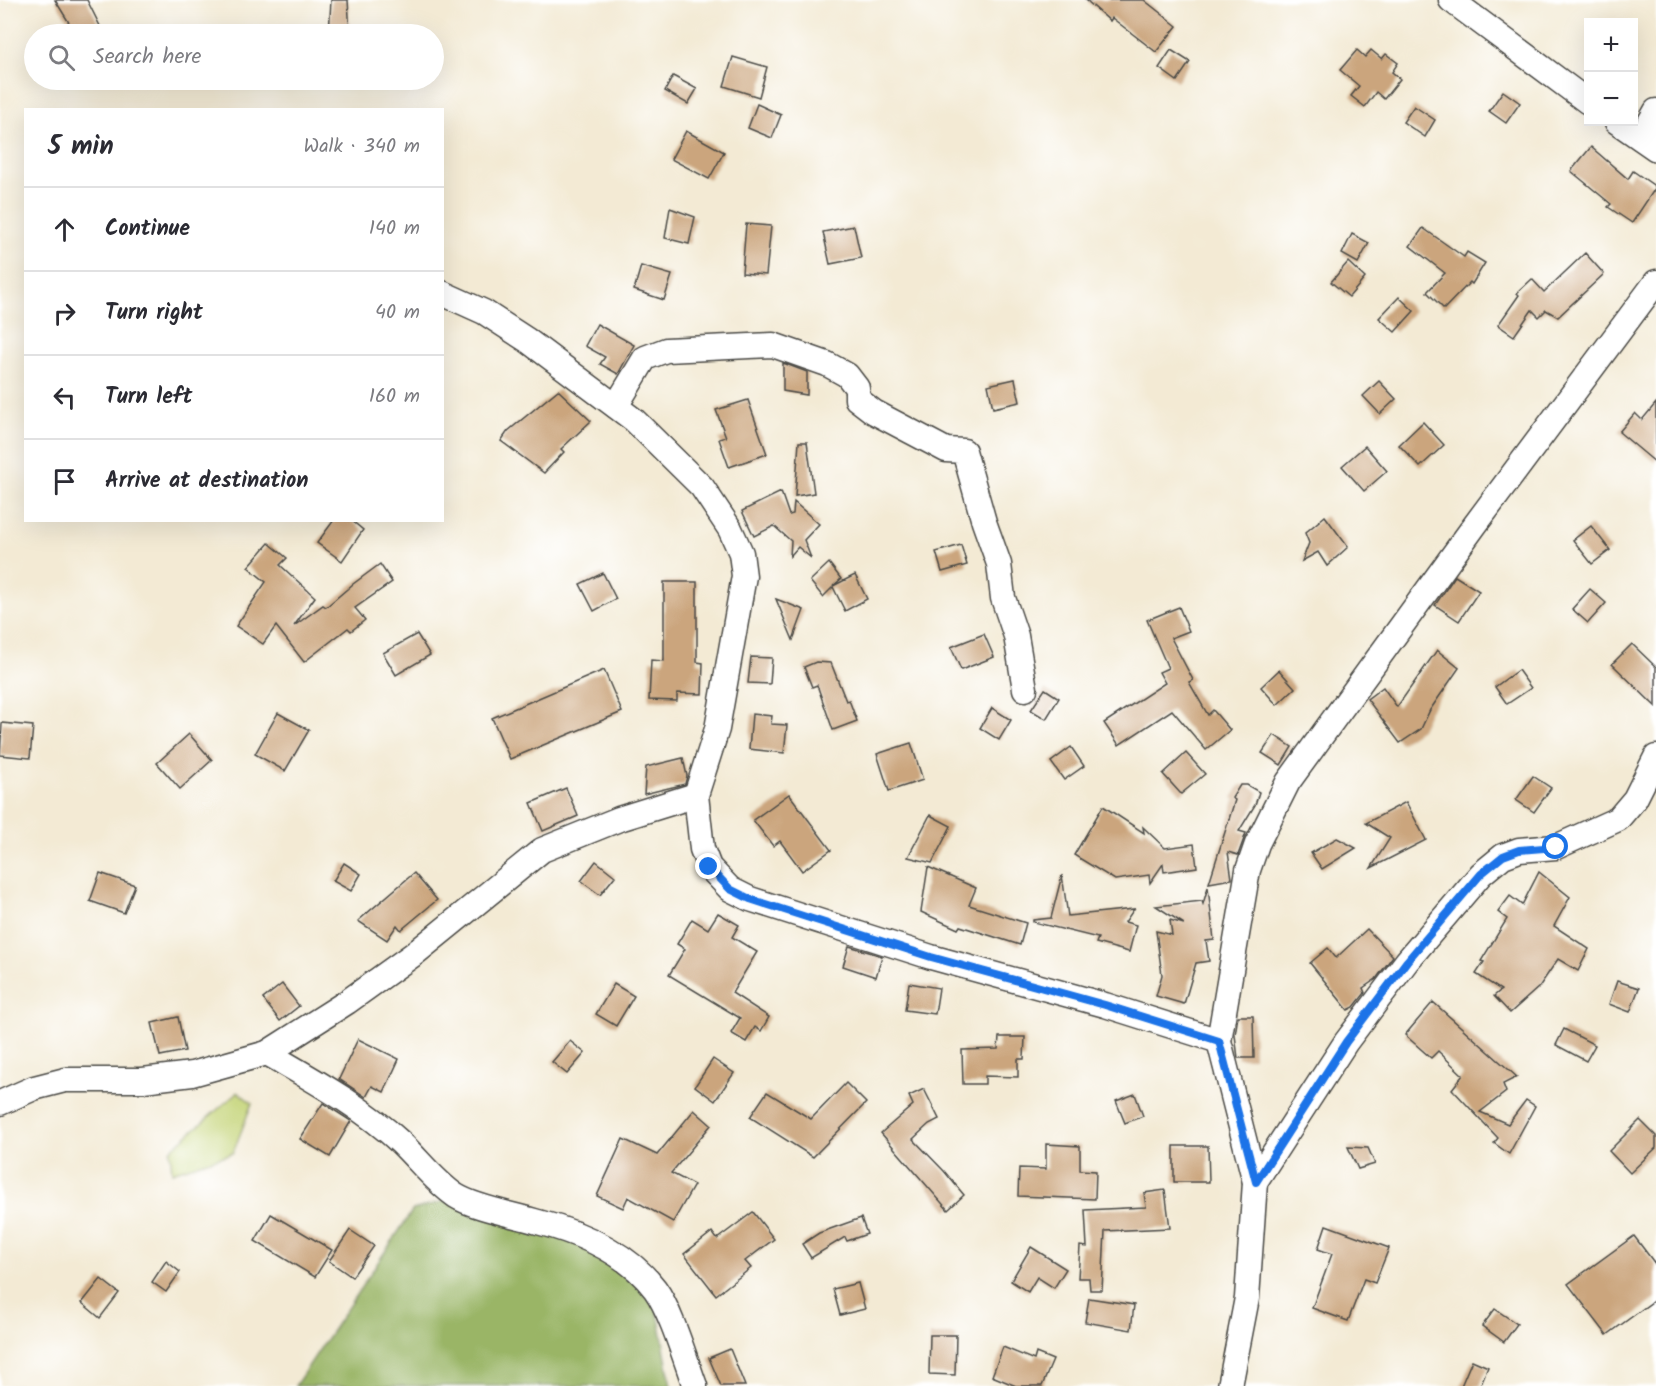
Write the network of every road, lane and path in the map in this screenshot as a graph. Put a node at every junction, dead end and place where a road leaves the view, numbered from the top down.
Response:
1 (1451, 0) edge
2 (1584, 99) edge
3 (1656, 111) edge
4 (1623, 126) edge
5 (1648, 143) edge
6 (1656, 282) edge
7 (444, 294) edge
8 (616, 406) junction
9 (1025, 689) dead end
10 (1656, 757) edge
11 (696, 795) junction
12 (1219, 1041) junction
13 (267, 1053) junction
14 (0, 1103) edge
15 (1256, 1182) junction
16 (695, 1386) edge
17 (1230, 1386) edge

1 - 2 street
3 - 5 street
4 - 5 street
6 - 12 street
7 - 8 street
8 - 9 street
8 - 11 street
10 - 15 street
11 - 12 street
11 - 13 street
12 - 15 street
13 - 14 street
13 - 16 street
15 - 17 street

